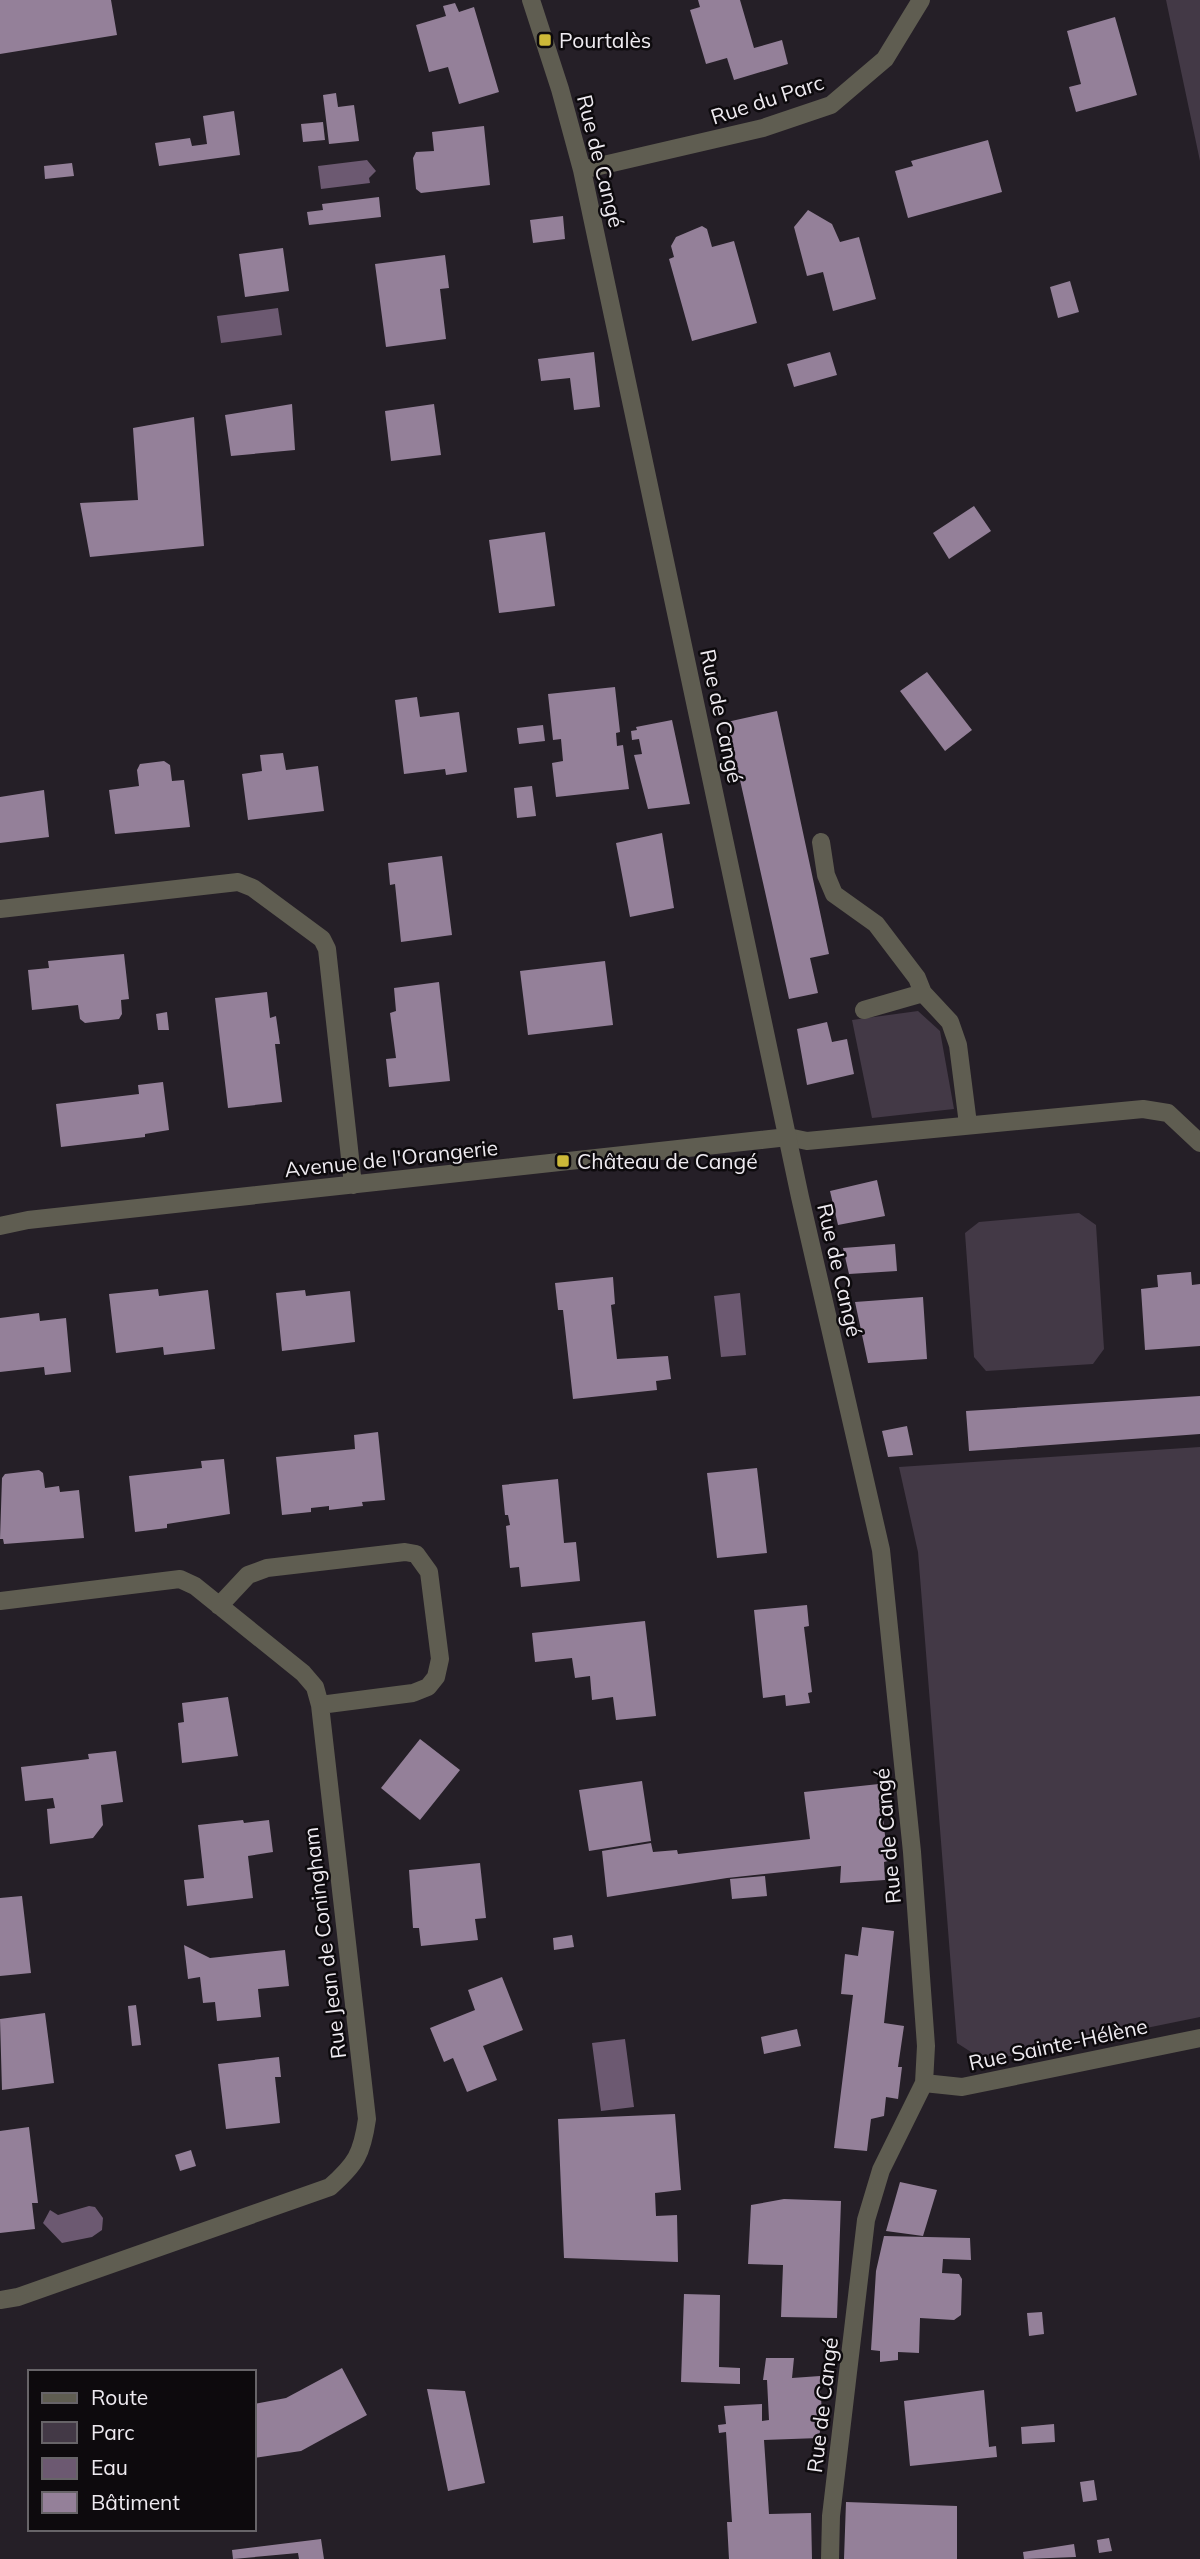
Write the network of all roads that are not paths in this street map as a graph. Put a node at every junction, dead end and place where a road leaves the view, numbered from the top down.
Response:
1 (531, 0) edge
2 (921, 0) edge
3 (582, 170) junction
4 (821, 842) dead end
5 (0, 909) edge
6 (923, 993) junction
7 (864, 1010) dead end
8 (968, 1124) junction
9 (788, 1137) junction
10 (1200, 1143) edge
11 (353, 1185) junction
12 (0, 1226) edge
13 (0, 1601) edge
14 (219, 1606) junction
15 (320, 1705) junction
16 (1200, 2038) edge
17 (924, 2083) junction
18 (0, 2300) edge
19 (830, 2559) edge

1 - 3 street, Rue de Cangé
2 - 3 street, Rue du Parc
3 - 9 street, Rue de Cangé
4 - 6 street
5 - 11 street
6 - 7 street
6 - 8 street
8 - 9 street, Avenue de l'Orangerie
8 - 10 street, Avenue de l'Orangerie
9 - 11 street, Avenue de l'Orangerie
9 - 17 street, Rue de Cangé
11 - 12 street, Avenue de l'Orangerie
13 - 14 street, Rue Jean de Coningham
14 - 15 street, Rue Jean de Coningham
14 - 15 street
15 - 18 street, Rue Jean de Coningham
16 - 17 street, Rue Sainte-Hélène
17 - 19 street, Rue de Cangé

